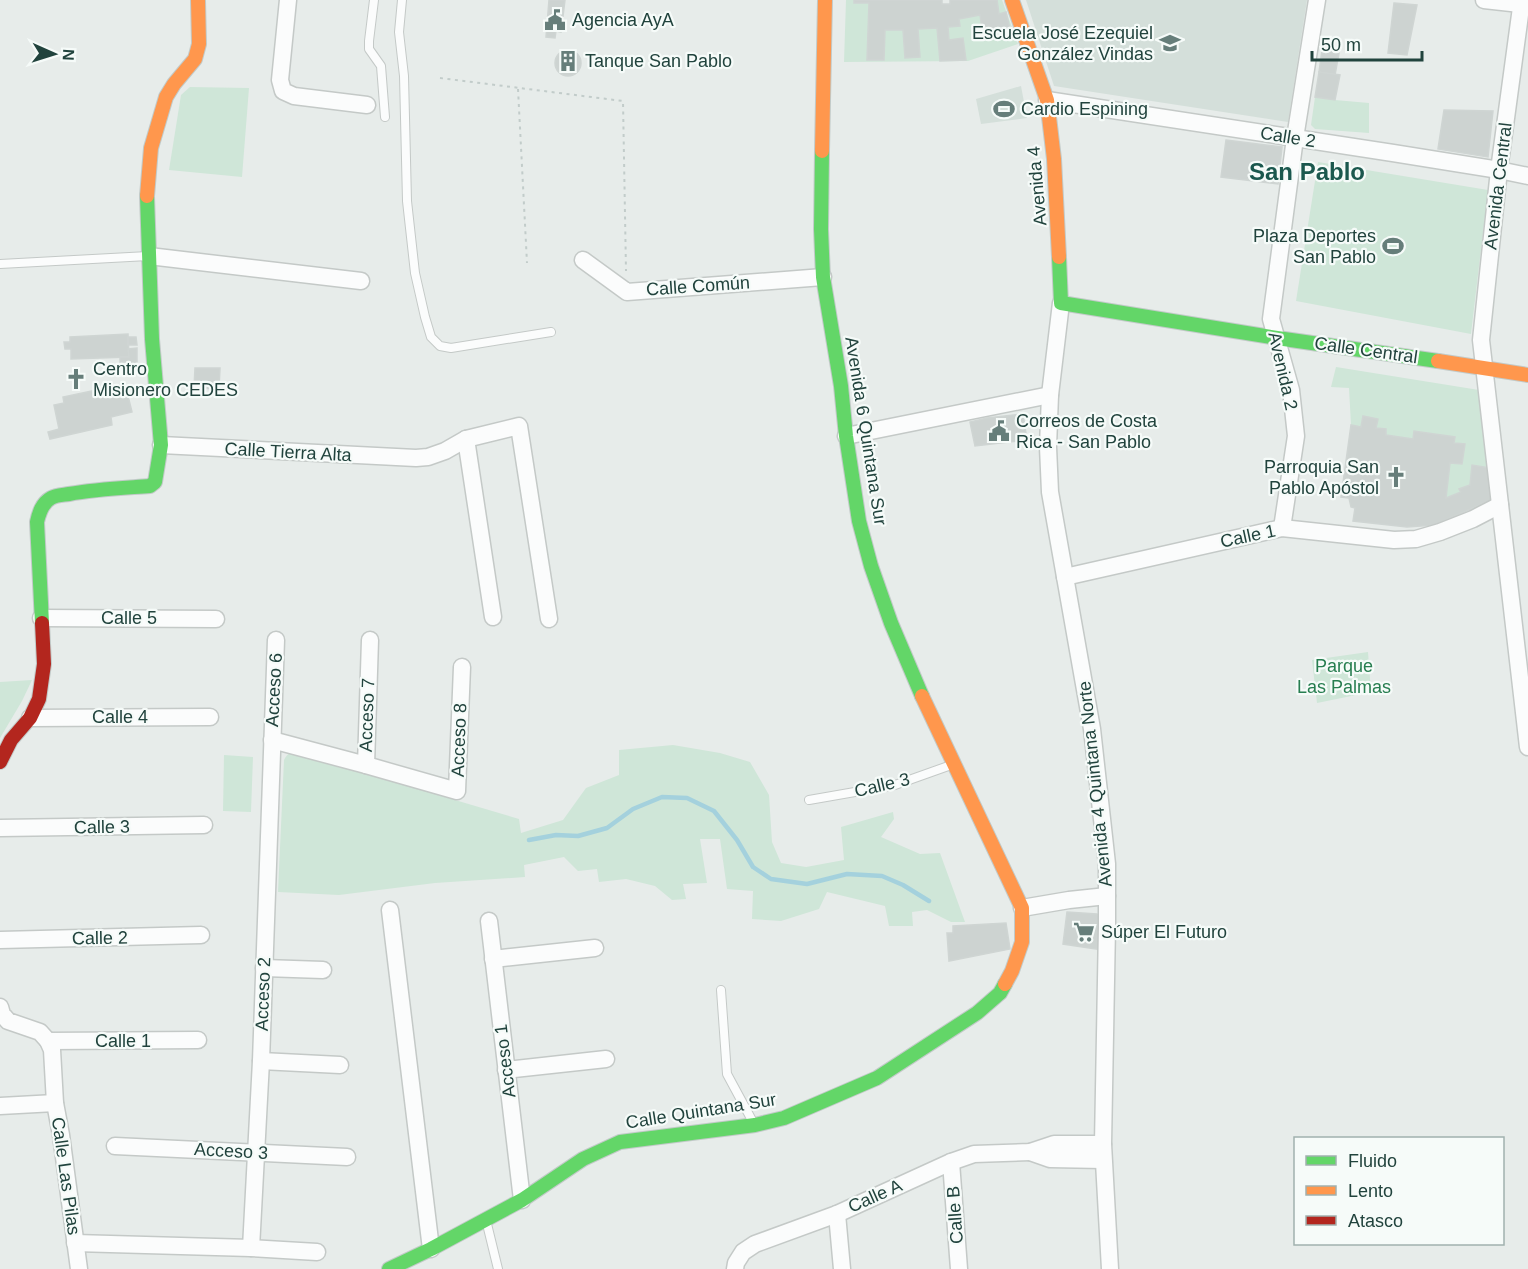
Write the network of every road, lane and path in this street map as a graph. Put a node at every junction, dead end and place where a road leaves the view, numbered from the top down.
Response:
1 (198, 0) edge
2 (288, 0) edge
3 (374, 0) edge
4 (402, 0) edge
5 (825, 0) edge
6 (1012, 0) edge
7 (1317, 0) edge
8 (1484, 0) edge
9 (1524, 3) edge
10 (440, 78) dead end
11 (518, 88) junction
12 (1047, 100) junction
13 (367, 105) dead end
14 (385, 117) dead end
15 (1295, 138) junction
16 (1499, 170) junction
17 (1528, 176) edge
18 (148, 256) junction
19 (583, 260) dead end
20 (527, 263) dead end
21 (0, 264) edge
22 (823, 277) junction
23 (361, 281) dead end
24 (627, 292) junction
25 (1061, 303) junction
26 (551, 332) dead end
27 (1277, 338) junction
28 (1484, 368) junction
29 (1528, 375) edge
30 (1050, 395) junction
31 (846, 436) junction
32 (466, 439) junction
33 (161, 445) junction
34 (1500, 505) junction
35 (1282, 528) junction
36 (1065, 577) junction
37 (493, 617) dead end
38 (41, 618) junction
39 (216, 619) dead end
40 (549, 619) dead end
41 (276, 640) dead end
42 (370, 640) dead end
43 (462, 667) dead end
44 (210, 717) dead end
45 (30, 718) junction
46 (1527, 724) edge
47 (272, 740) junction
48 (1528, 747) edge
49 (0, 762) edge
50 (954, 764) junction
51 (366, 765) junction
52 (809, 800) dead end
53 (204, 825) dead end
54 (0, 828) edge
55 (1107, 896) junction
56 (1022, 908) junction
57 (390, 910) dead end
58 (489, 921) dead end
59 (201, 935) dead end
60 (0, 940) edge
61 (596, 948) dead end
62 (493, 959) junction
63 (264, 968) junction
64 (323, 970) dead end
65 (721, 990) dead end
66 (0, 1007) edge
67 (198, 1040) dead end
68 (48, 1041) junction
69 (606, 1059) dead end
70 (261, 1061) junction
71 (340, 1065) dead end
72 (506, 1070) junction
73 (55, 1103) junction
74 (0, 1106) edge
75 (755, 1125) junction
76 (115, 1146) dead end
77 (256, 1152) junction
78 (1103, 1152) junction
79 (347, 1157) dead end
80 (951, 1162) junction
81 (522, 1200) junction
82 (837, 1214) junction
83 (486, 1220) junction
84 (75, 1243) junction
85 (251, 1248) junction
86 (431, 1249) junction
87 (317, 1252) dead end
88 (79, 1269) edge
89 (389, 1269) edge
90 (498, 1269) edge
91 (735, 1269) edge
92 (842, 1269) edge
93 (959, 1269) edge
94 (1110, 1269) edge

1 - 18 street
2 - 13 street
3 - 14 lane
4 - 26 lane
5 - 22 street, Avenida 6 Quintana Sur
6 - 12 street, Avenida 4
7 - 15 street, Avenida 2
8 - 9 street
9 - 16 street, Avenida Central
10 - 11 path
11 - 20 path
11 - 24 path
12 - 15 street, Calle 2
12 - 25 street, Avenida 4
15 - 16 street, Calle 2
15 - 27 street, Avenida 2
16 - 17 street, Calle 2
16 - 28 street, Avenida Central
18 - 21 lane
18 - 23 street
18 - 33 street
19 - 24 street, Calle Común
22 - 24 street, Calle Común
22 - 31 street, Avenida 6 Quintana Sur
25 - 27 street, Calle Central
25 - 30 street, Avenida 4 Quintana Norte
27 - 28 street, Calle Central
27 - 35 street, Avenida 2
28 - 29 street, Calle Central
28 - 34 street, Avenida Central
30 - 31 street
30 - 36 street, Avenida 4 Quintana Norte
31 - 50 street, Avenida 6 Quintana Sur
32 - 33 street, Calle Tierra Alta
32 - 37 street
32 - 40 street, Calle Tierra Alta
33 - 38 street
34 - 35 street, Calle 1
34 - 46 street, Avenida Central
35 - 36 street, Calle 1
36 - 55 street, Avenida 4 Quintana Norte
38 - 39 street, Calle 5
38 - 45 street
41 - 47 street, Acceso 6
42 - 51 street, Acceso 7
43 - 51 street, Acceso 8
44 - 45 street, Calle 4
45 - 49 street
46 - 48 street, Avenida Central
47 - 51 street, Acceso 7
47 - 63 street, Acceso 2
50 - 52 lane, Calle 3
50 - 56 street, Avenida 6 Quintana Sur
53 - 54 street, Calle 3
55 - 56 street
55 - 78 street, Avenida 4 Quintana Norte
56 - 75 street, Calle Quintana Sur
57 - 86 street
58 - 62 street, Acceso 1
59 - 60 street, Calle 2
61 - 62 street
62 - 72 street, Acceso 1
63 - 64 street
63 - 70 street, Acceso 2
65 - 75 lane
66 - 68 street
67 - 68 street, Calle 1
68 - 73 street
69 - 72 street
70 - 71 street
70 - 77 street, Acceso 2
72 - 81 street, Acceso 1
73 - 74 street, Calle Las Pilas
73 - 84 street, Calle Las Pilas
75 - 81 street, Calle Quintana Sur
76 - 77 street, Acceso 3
77 - 79 street, Acceso 3
77 - 85 street, Acceso 2
78 - 80 street, Calle A
78 - 94 street, Avenida 4 Quintana Norte
80 - 82 street, Calle A
80 - 93 street, Calle B
81 - 83 street, Calle Quintana Sur
82 - 91 street, Calle A
82 - 92 street
83 - 86 street, Calle Quintana Sur
83 - 90 lane
84 - 85 street
84 - 88 street, Calle Las Pilas
85 - 87 street
86 - 89 street, Calle Quintana Sur

